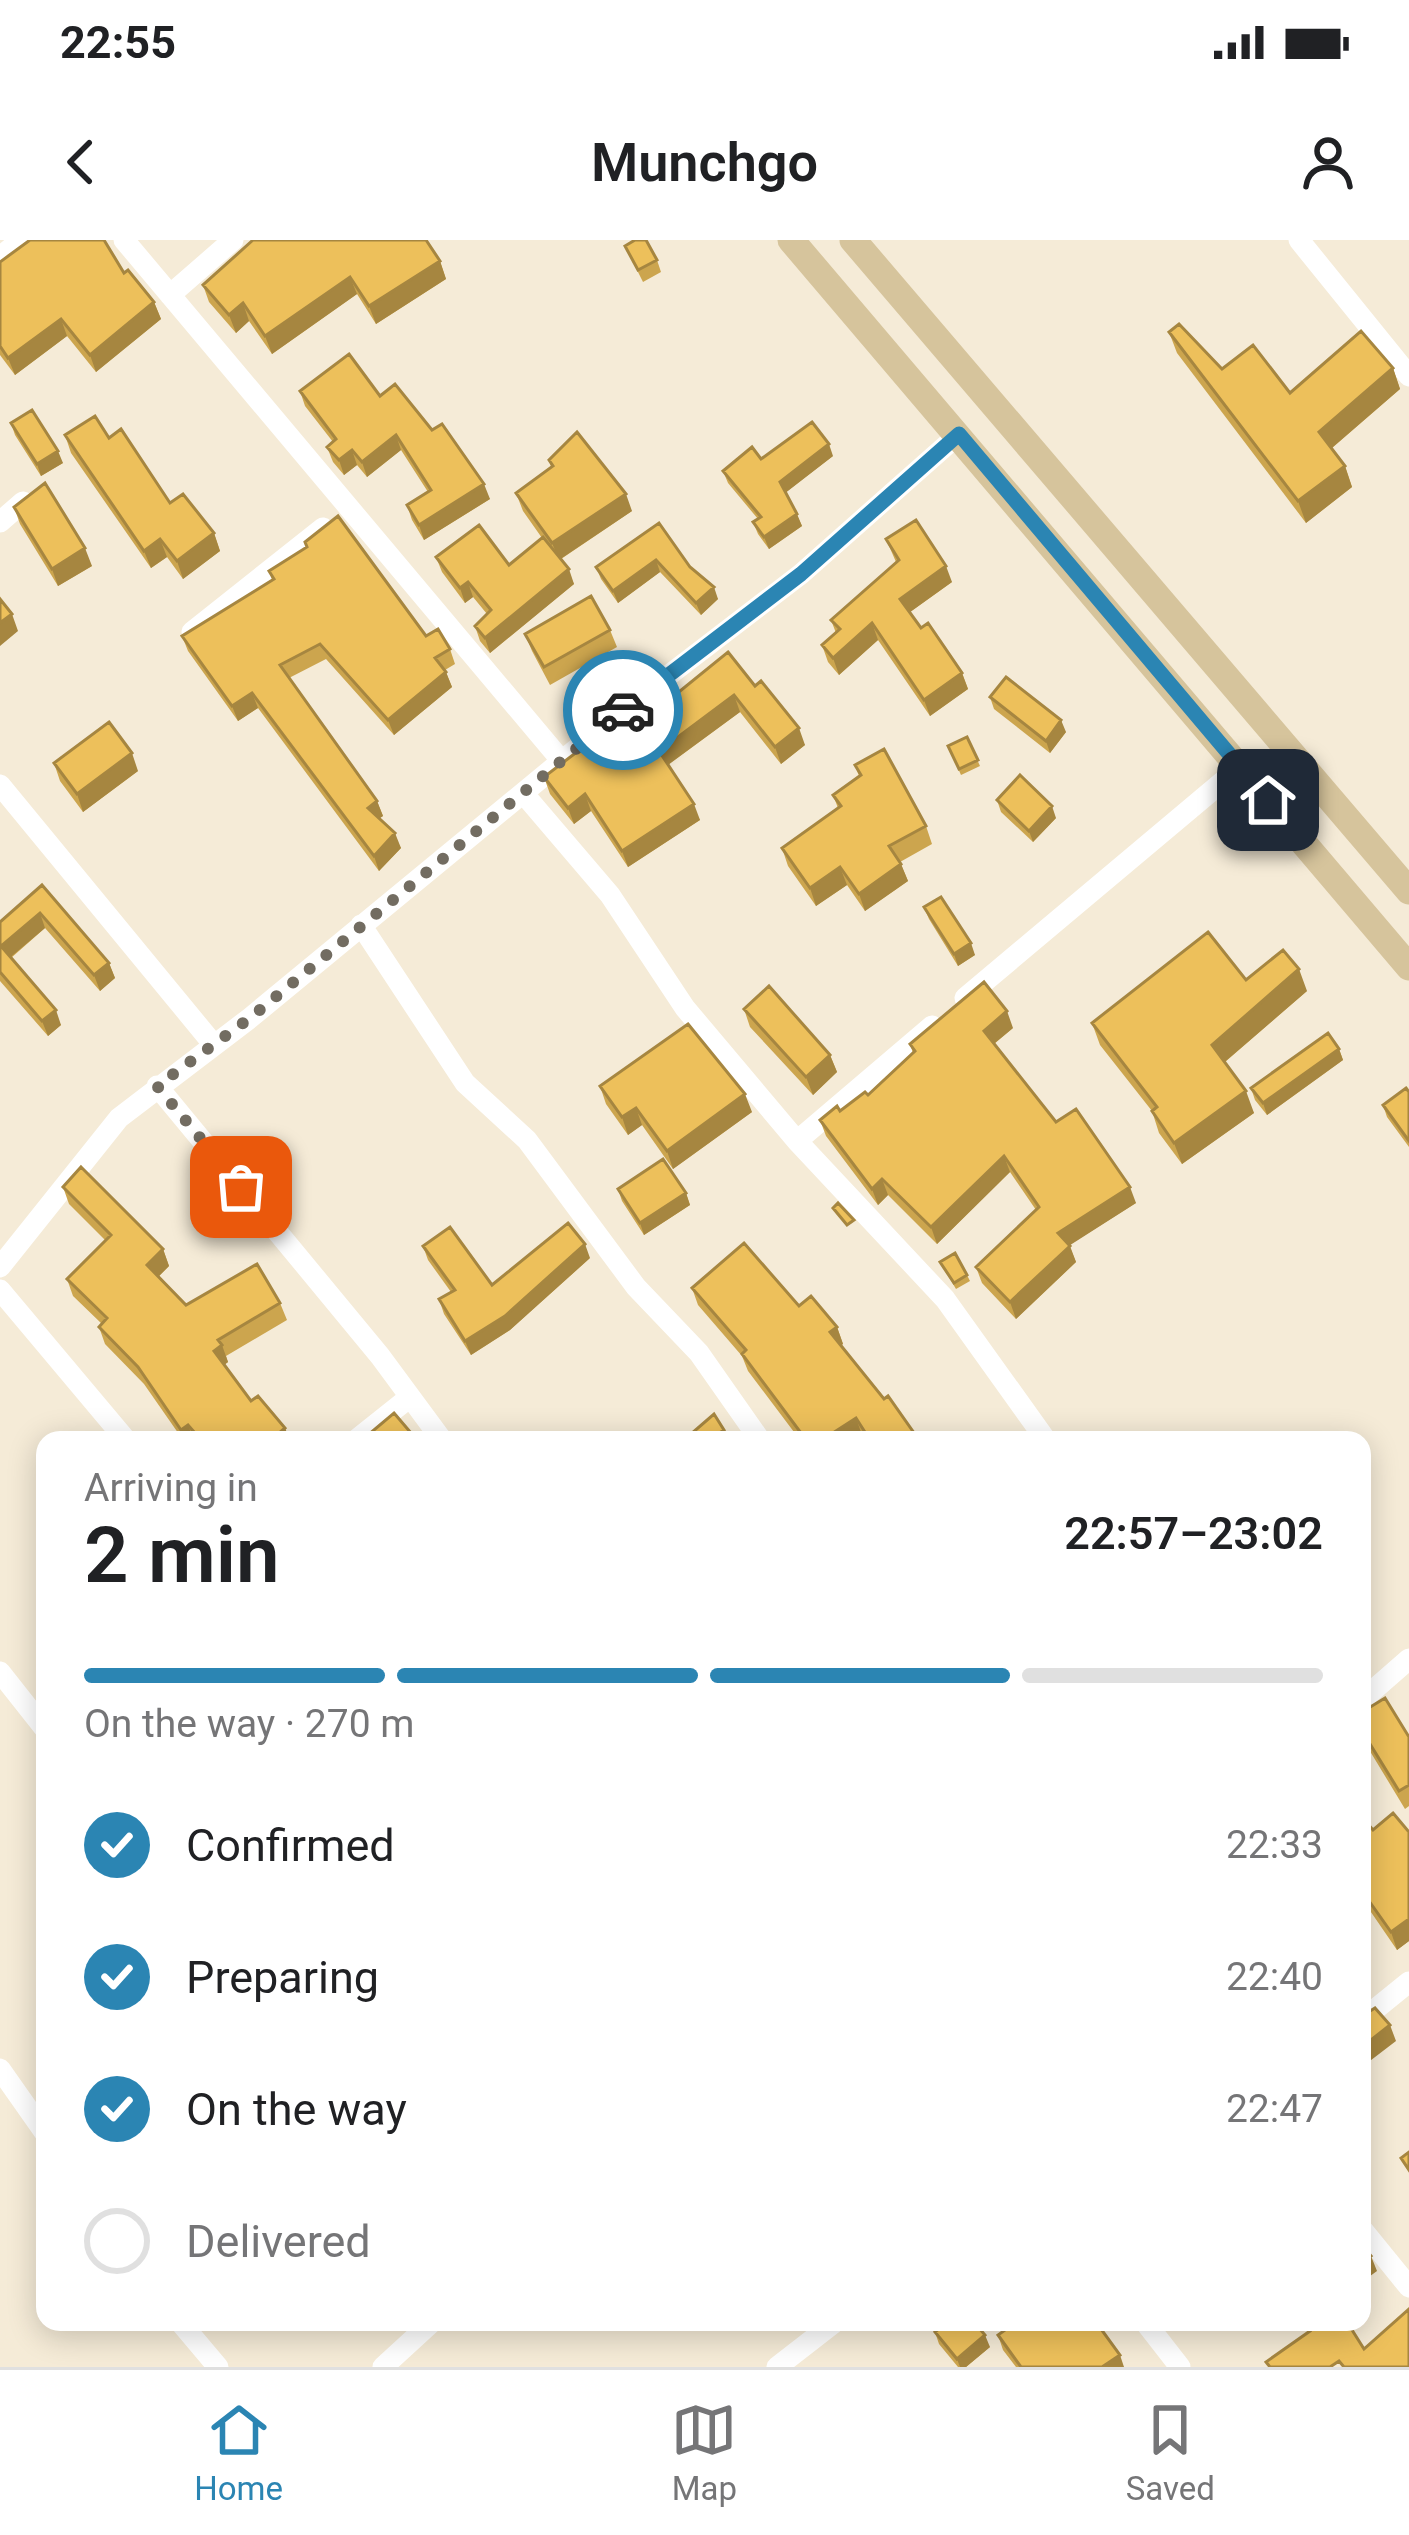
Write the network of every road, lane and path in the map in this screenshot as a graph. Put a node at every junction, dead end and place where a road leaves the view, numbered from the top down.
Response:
1 (21, 240) edge
2 (124, 240) edge
3 (233, 240) edge
4 (791, 240) edge
5 (853, 240) edge
6 (1299, 240) edge
7 (0, 257) edge
8 (170, 295) junction
9 (1409, 376) edge
10 (959, 434) junction
11 (23, 502) edge
12 (351, 506) junction
13 (0, 522) edge
14 (192, 632) edge
15 (561, 760) junction
16 (1240, 767) junction
17 (0, 785) edge
18 (523, 793) junction
19 (1409, 891) edge
20 (362, 926) junction
21 (1409, 967) edge
22 (214, 1045) junction
23 (157, 1086) junction
24 (797, 1141) junction
25 (0, 1267) edge
26 (0, 1290) edge
27 (410, 1397) junction
28 (119, 1431) edge
29 (367, 1431) edge
30 (435, 1431) edge
31 (754, 1431) edge
32 (1039, 1431) edge
33 (1409, 1659) edge
34 (0, 1672) edge
35 (1371, 1692) edge
36 (36, 1718) edge
37 (1409, 1982) edge
38 (1371, 2013) edge
39 (0, 2069) edge
40 (36, 2120) edge
41 (1371, 2240) edge
42 (1409, 2287) edge
43 (188, 2331) edge
44 (422, 2331) edge
45 (823, 2331) edge
46 (1152, 2331) edge
47 (218, 2367) edge
48 (383, 2367) edge
49 (777, 2367) edge
50 (1180, 2367) edge

1 - 7 street
2 - 8 street
3 - 8 street
4 - 10 main road
5 - 19 main road
6 - 9 street
8 - 12 street
10 - 15 street
10 - 16 main road
11 - 13 street
12 - 14 street
12 - 15 street
15 - 18 street
16 - 21 main road
16 - 24 street
17 - 22 street
18 - 20 street
18 - 24 street
20 - 22 street
20 - 31 street
22 - 23 street
23 - 25 street
23 - 27 street
24 - 32 street
26 - 28 street
27 - 29 street
27 - 30 street
33 - 35 street
34 - 36 street
37 - 38 street
39 - 40 street
41 - 42 street
43 - 47 street
44 - 48 street
45 - 49 street
46 - 50 street

